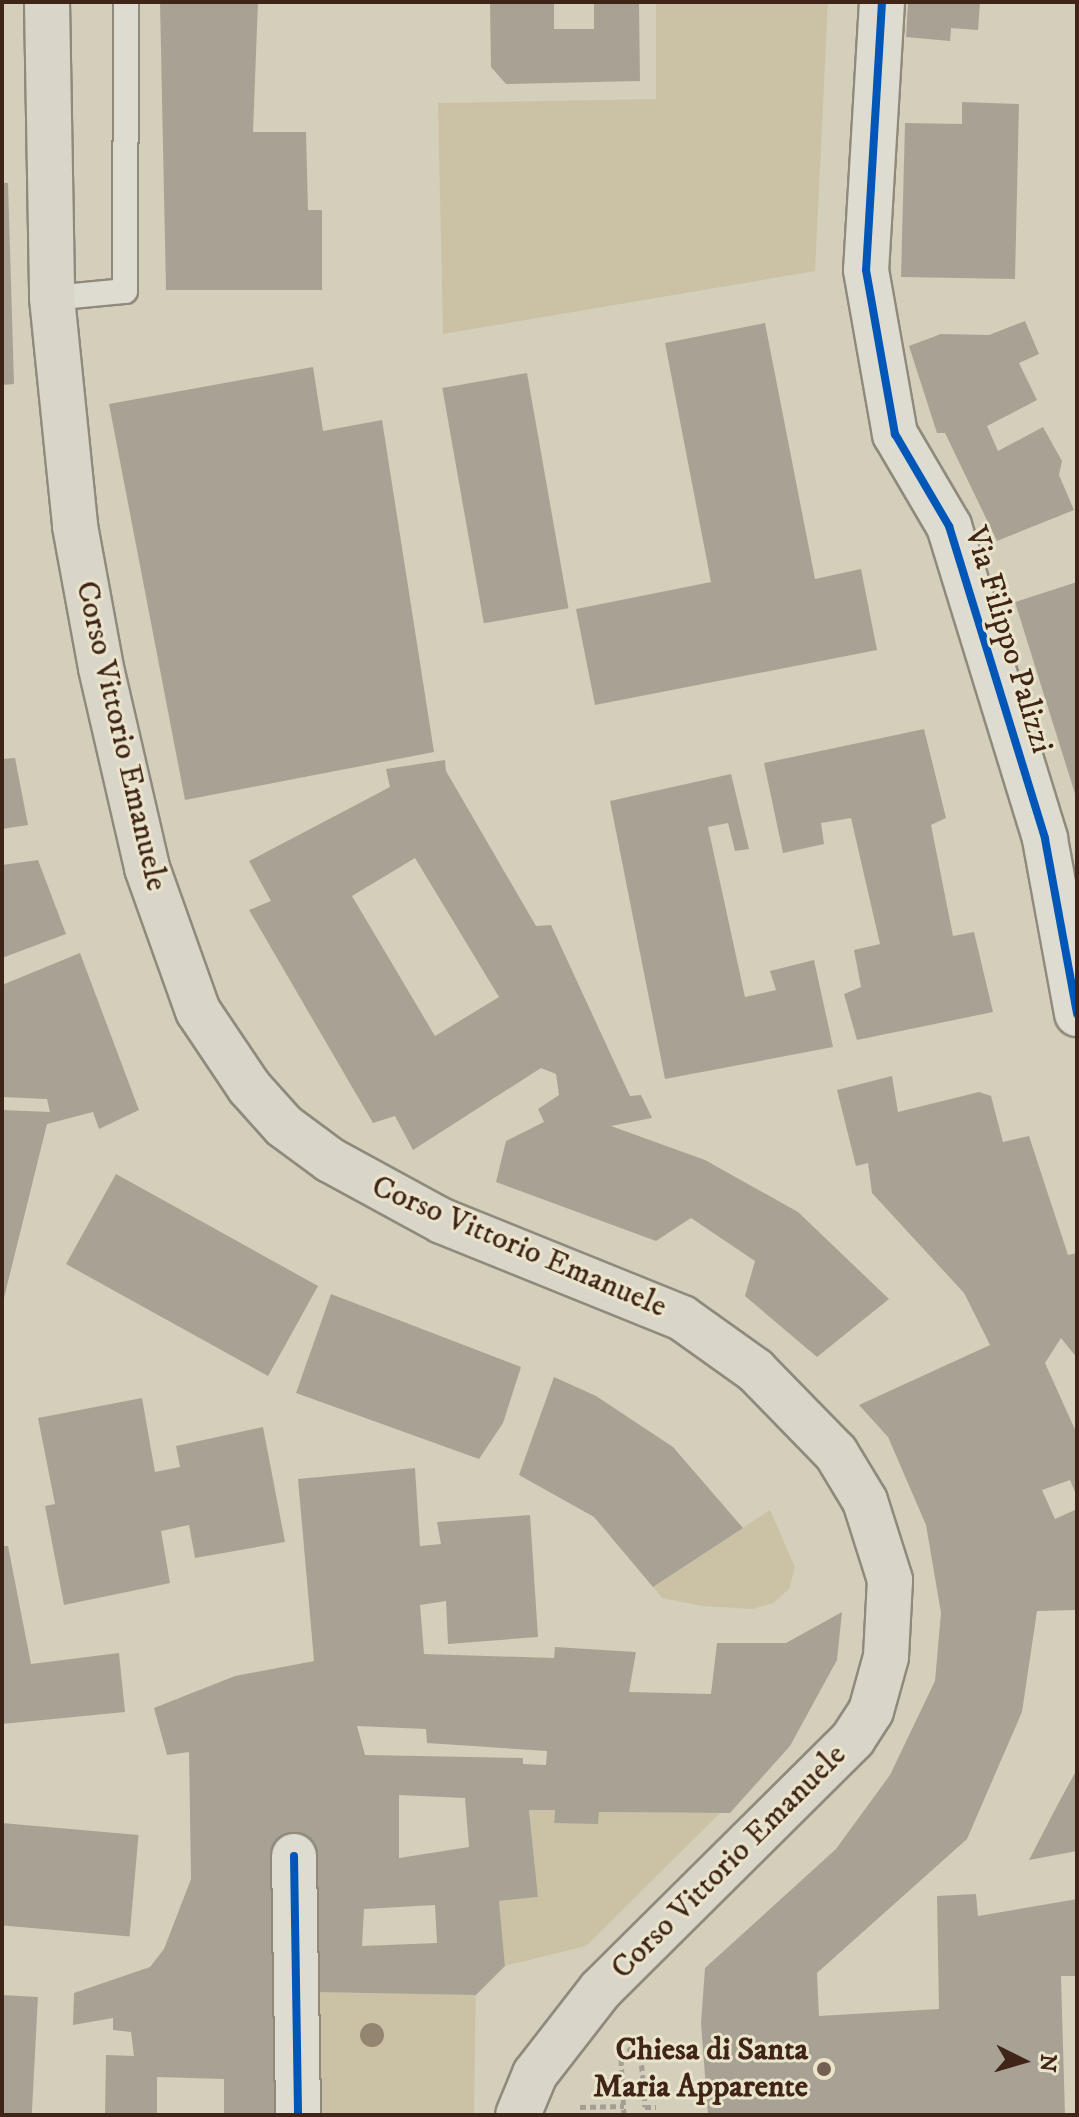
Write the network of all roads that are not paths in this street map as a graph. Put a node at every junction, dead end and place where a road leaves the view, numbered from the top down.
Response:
1 (47, 2) edge
2 (126, 2) edge
3 (882, 2) edge
4 (52, 298) junction
5 (1077, 1014) edge
6 (294, 1856) dead end
7 (298, 2115) edge
8 (518, 2115) edge

1 - 4 main road, Corso Vittorio Emanuele
2 - 4 lane
3 - 5 street, Via Filippo Palizzi
4 - 8 main road, Corso Vittorio Emanuele
6 - 7 street

